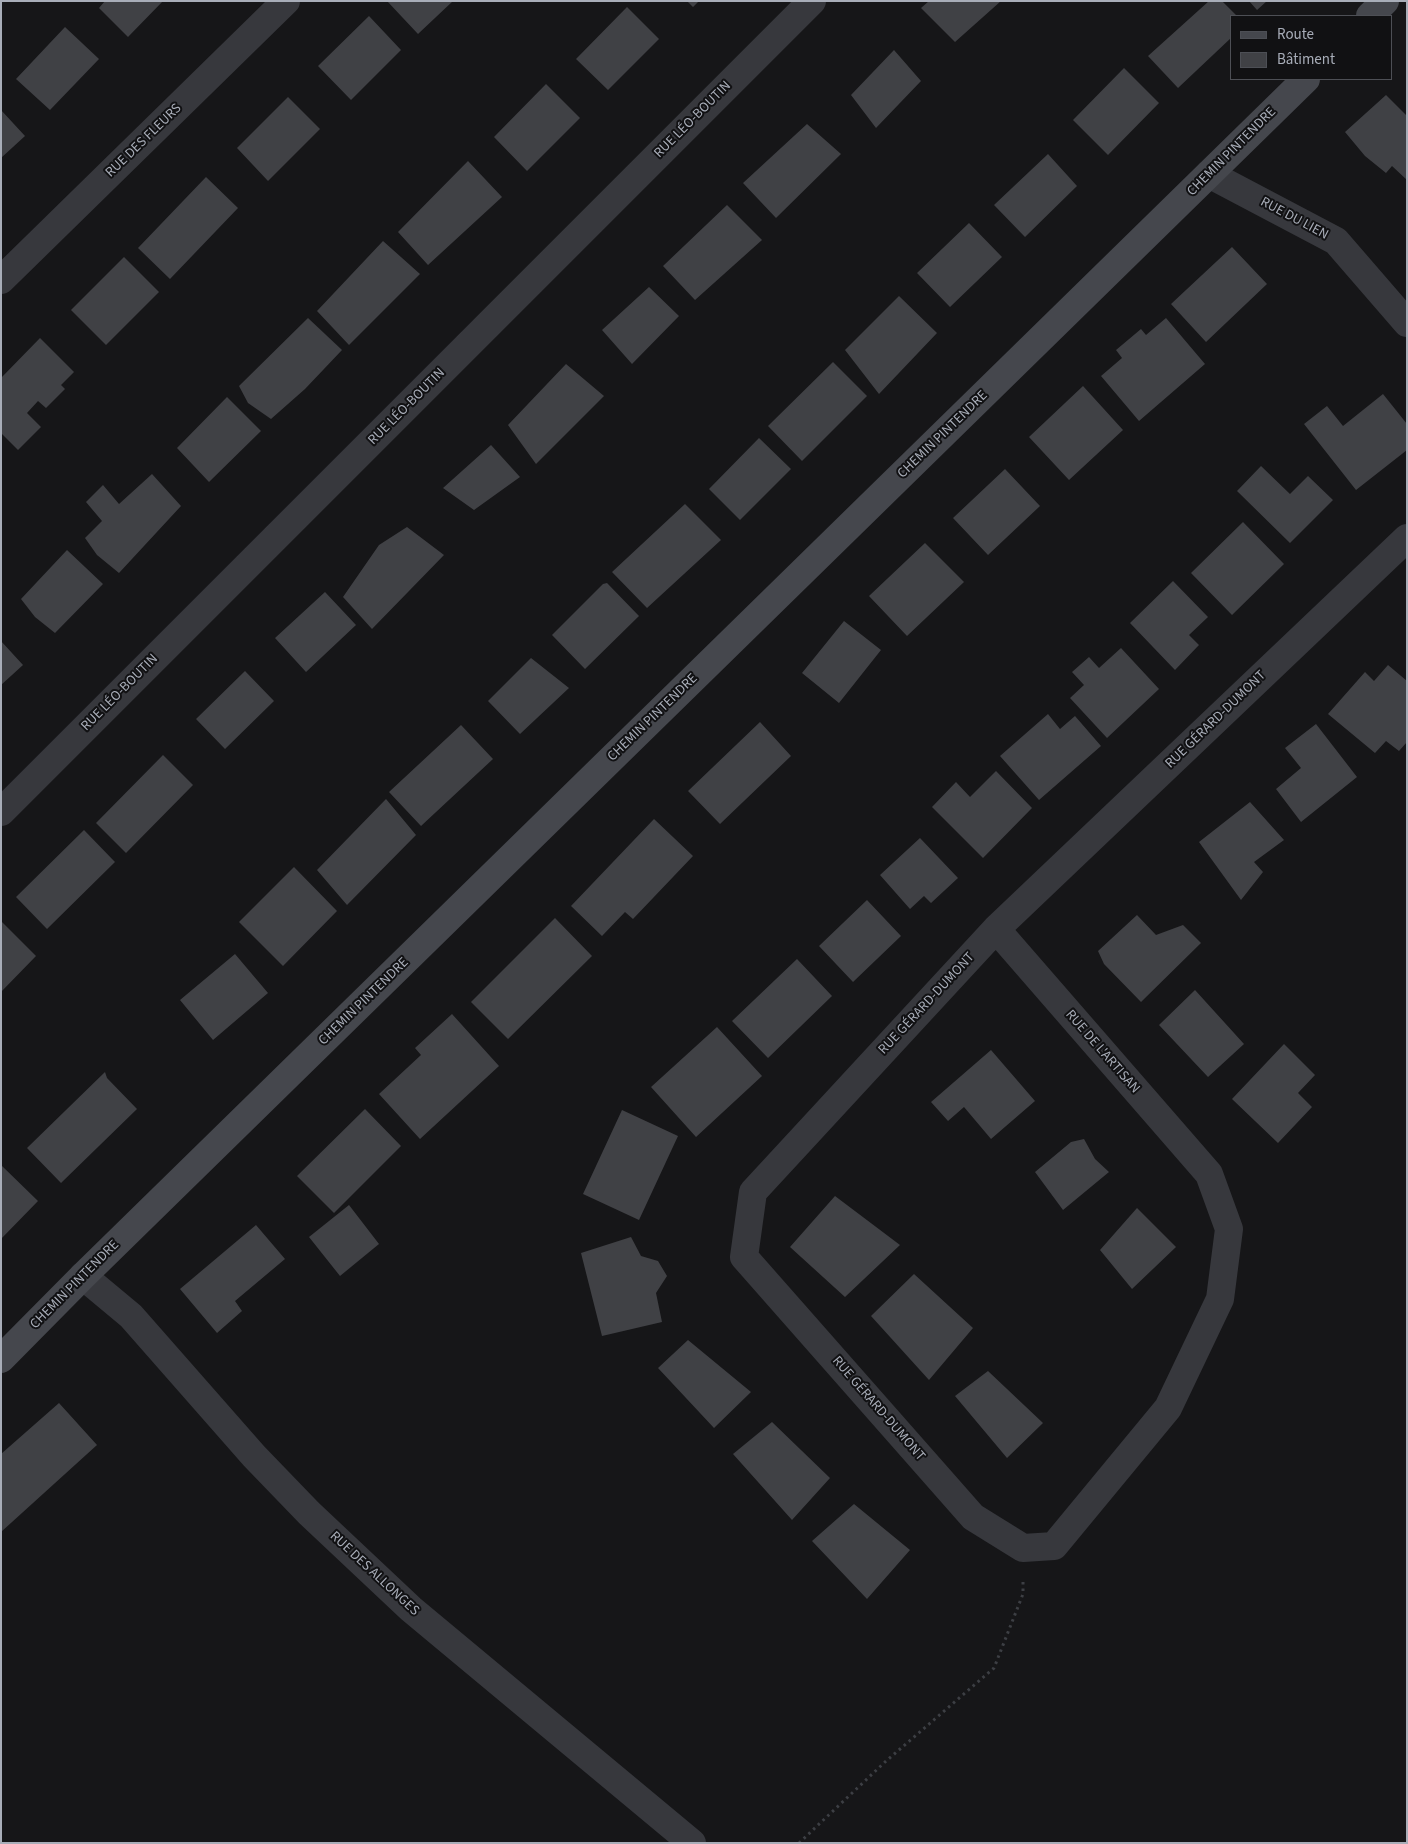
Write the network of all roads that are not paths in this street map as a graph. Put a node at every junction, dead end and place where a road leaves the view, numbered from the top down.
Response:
1 (286, 1) edge
2 (812, 1) edge
3 (1385, 1) edge
4 (1371, 15) edge
5 (1305, 80) edge
6 (1210, 174) junction
7 (1, 280) edge
8 (1407, 323) edge
9 (1407, 538) edge
10 (1, 812) edge
11 (996, 930) junction
12 (83, 1276) junction
13 (1, 1359) edge
14 (1023, 1548) joint
15 (692, 1843) edge

1 - 7 street, RUE DES FLEURS
2 - 10 street, RUE LÉO-BOUTIN
3 - 4 street
5 - 6 street, CHEMIN PINTENDRE
6 - 8 street, RUE DU LIEN
6 - 12 street, CHEMIN PINTENDRE
9 - 11 street, RUE GÉRARD-DUMONT
11 - 14 street, RUE DE L'ARTISAN
11 - 14 street, RUE GÉRARD-DUMONT
12 - 13 street, CHEMIN PINTENDRE
12 - 15 street, RUE DES ALLONGES

